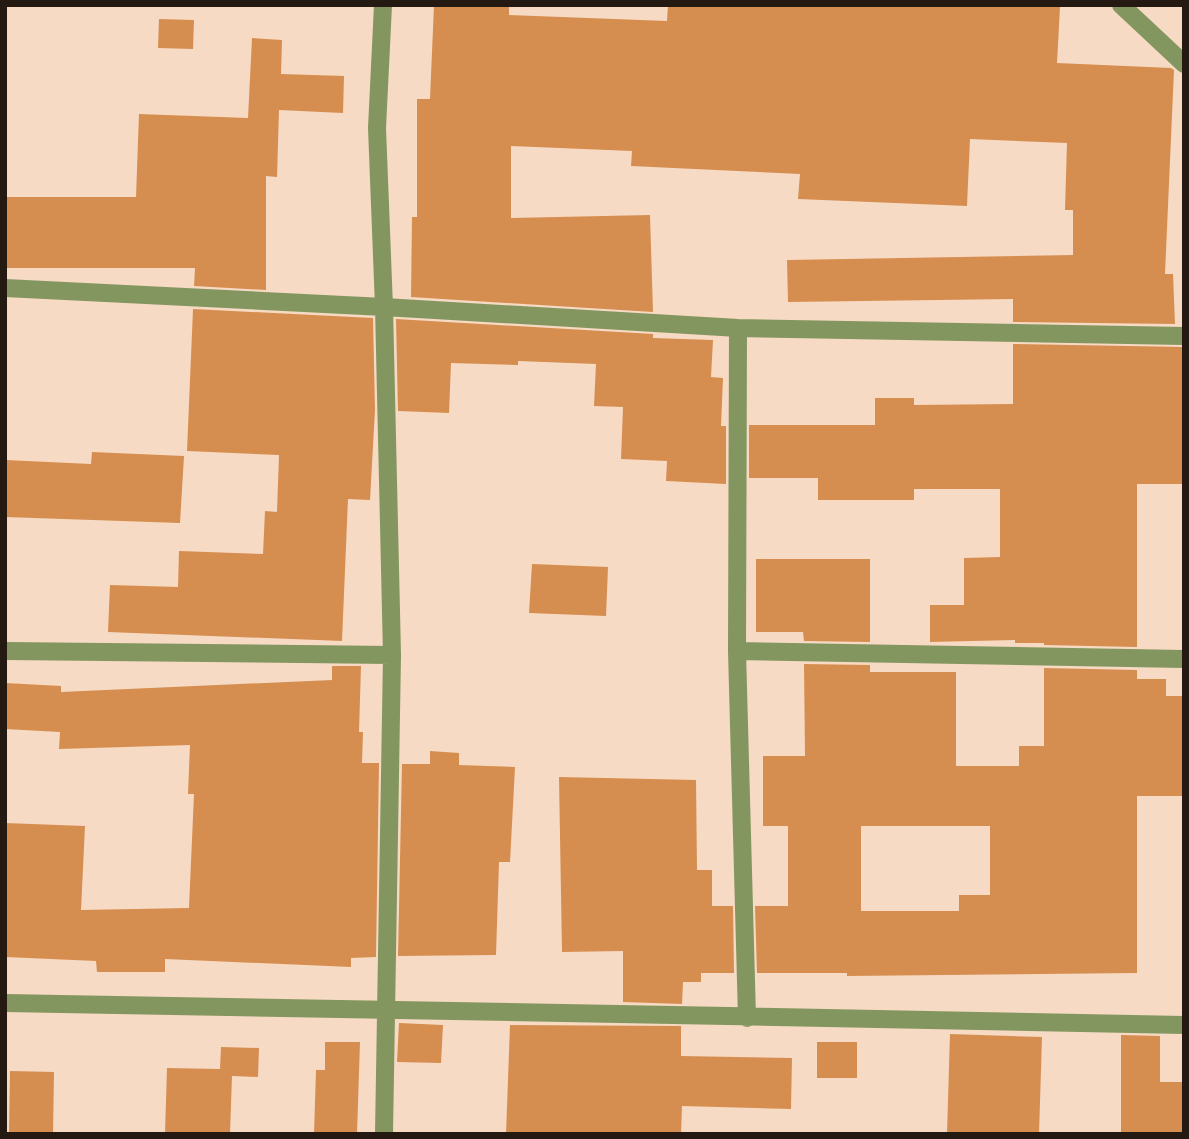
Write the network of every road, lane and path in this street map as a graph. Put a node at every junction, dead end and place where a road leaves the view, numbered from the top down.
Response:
1 (383, 5) edge
2 (1121, 5) edge
3 (1184, 64) edge
4 (5, 288) edge
5 (384, 307) junction
6 (738, 328) junction
7 (1184, 336) edge
8 (5, 650) edge
9 (737, 651) junction
10 (392, 655) junction
11 (1184, 659) edge
12 (5, 1003) edge
13 (387, 1008) junction
14 (747, 1018) junction
15 (1184, 1025) edge
16 (384, 1134) edge

1 - 5 street
2 - 3 street
4 - 5 street
5 - 6 street
5 - 10 street
6 - 7 street
6 - 9 street
8 - 10 street
9 - 11 street
9 - 14 street
10 - 13 street
12 - 13 street
13 - 14 street
13 - 16 street
14 - 15 street

